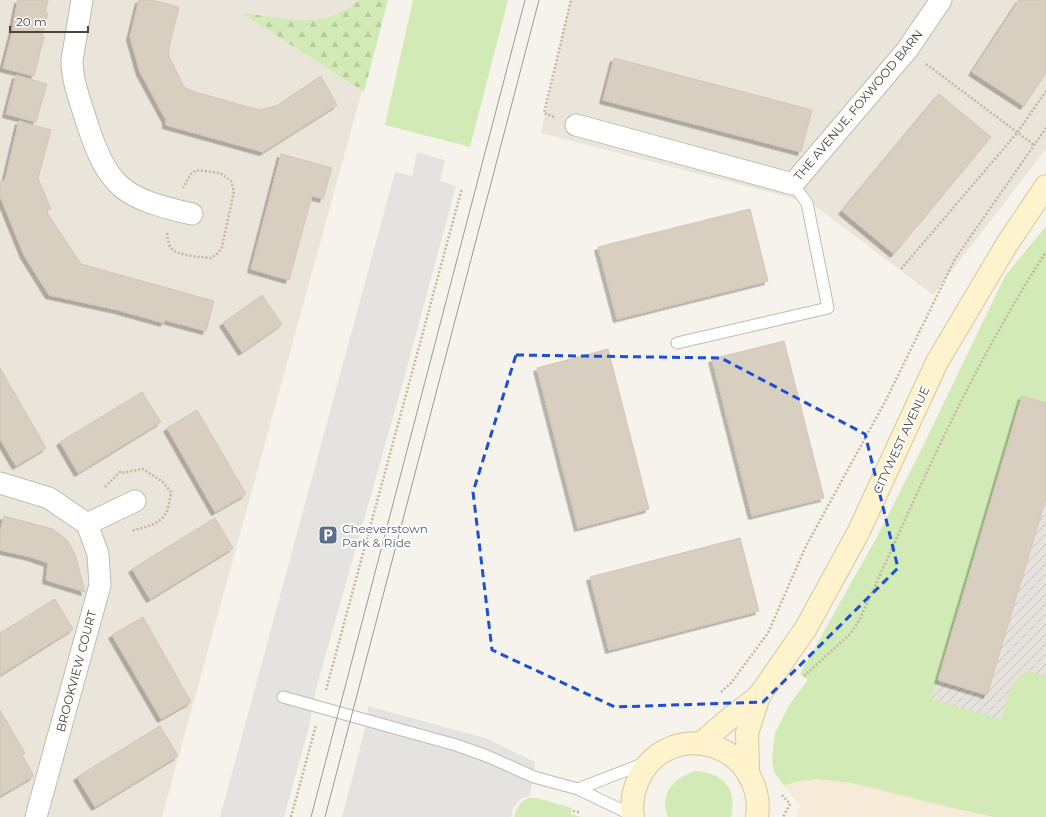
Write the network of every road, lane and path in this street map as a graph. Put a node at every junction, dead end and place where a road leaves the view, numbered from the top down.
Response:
1 (82, 0) edge
2 (572, 0) edge
3 (942, 0) edge
4 (907, 50) junction
5 (1046, 91) edge
6 (576, 125) joint
7 (1046, 128) edge
8 (1017, 132) junction
9 (1034, 145) junction
10 (793, 184) junction
11 (1046, 186) edge
12 (462, 188) dead end
13 (182, 190) dead end
14 (192, 214) dead end
15 (165, 230) dead end
16 (1046, 252) edge
17 (901, 269) dead end
18 (676, 343) dead end
19 (0, 483) edge
20 (135, 502) dead end
21 (87, 524) junction
22 (799, 681) dead end
23 (759, 696) junction
24 (284, 697) dead end
25 (716, 697) dead end
26 (321, 708) junction
27 (701, 743) junction
28 (651, 761) junction
29 (748, 771) junction
30 (578, 789) junction
31 (781, 794) dead end
32 (633, 816) edge
33 (36, 817) edge
34 (291, 817) edge
35 (756, 817) edge
36 (783, 817) edge

1 - 14 street
2 - 6 path
3 - 4 street, THE AVENUE, FOXWOOD BARN
4 - 8 path
4 - 10 street, THE AVENUE, FOXWOOD BARN
5 - 8 path
6 - 10 street, THE AVENUE, FOXWOOD BARN
7 - 9 path
8 - 9 path
8 - 17 path
9 - 25 path
10 - 18 lane
11 - 23 main road, CITYWEST AVENUE
12 - 26 path
13 - 15 path
16 - 22 path
19 - 21 street
20 - 21 street
21 - 33 street, BROOKVIEW COURT
23 - 27 main road, CITYWEST AVENUE
23 - 29 main road, CITYWEST AVENUE
24 - 26 lane
26 - 30 lane
26 - 34 path
27 - 28 main road
27 - 29 main road
28 - 30 lane
28 - 32 main road
29 - 35 main road
30 - 32 lane
31 - 36 path

